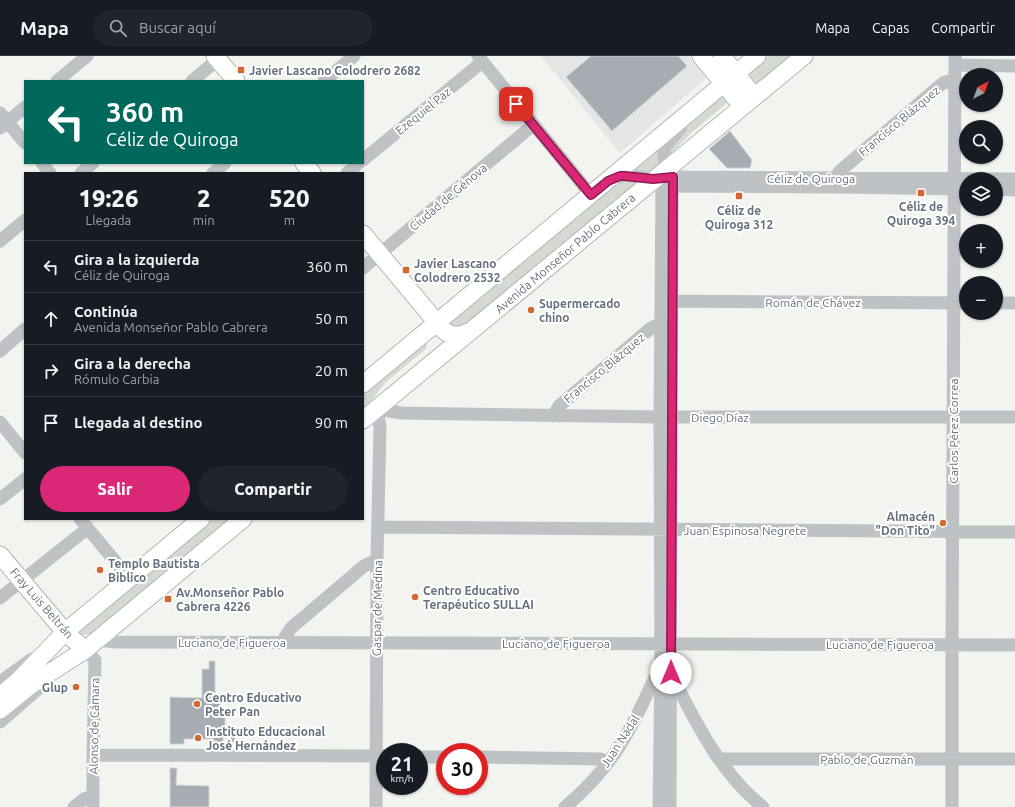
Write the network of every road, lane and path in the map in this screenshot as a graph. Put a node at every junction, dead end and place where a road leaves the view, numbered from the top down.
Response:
1 (87, 56) edge
2 (354, 56) edge
3 (701, 56) edge
4 (722, 56) edge
5 (757, 56) edge
6 (804, 56) edge
7 (218, 57) edge
8 (480, 59) edge
9 (955, 61) edge
10 (1015, 66) edge
11 (730, 78) junction
12 (955, 79) junction
13 (58, 80) edge
14 (193, 80) edge
15 (235, 80) edge
16 (325, 80) edge
17 (748, 101) junction
18 (24, 109) edge
19 (687, 115) junction
20 (3, 121) edge
21 (534, 125) junction
22 (24, 142) edge
23 (364, 159) edge
24 (43, 164) edge
25 (92, 164) edge
26 (224, 164) edge
27 (305, 164) edge
28 (358, 164) edge
29 (49, 172) edge
30 (82, 172) edge
31 (214, 172) edge
32 (311, 172) edge
33 (348, 172) edge
34 (667, 176) junction
35 (608, 181) junction
36 (1014, 181) edge
37 (834, 182) junction
38 (958, 185) edge
39 (1003, 186) edge
40 (591, 195) junction
41 (24, 221) edge
42 (364, 235) edge
43 (0, 241) edge
44 (380, 254) junction
45 (364, 267) edge
46 (960, 276) edge
47 (666, 301) junction
48 (959, 303) edge
49 (1003, 303) edge
50 (1015, 303) edge
51 (959, 319) edge
52 (437, 323) junction
53 (660, 324) junction
54 (24, 331) edge
55 (469, 332) junction
56 (0, 351) edge
57 (364, 383) edge
58 (377, 409) junction
59 (553, 416) junction
60 (665, 417) junction
61 (953, 417) junction
62 (1015, 417) edge
63 (364, 419) edge
64 (0, 422) edge
65 (23, 447) edge
66 (24, 480) edge
67 (0, 499) edge
68 (200, 520) edge
69 (242, 520) edge
70 (84, 524) edge
71 (379, 528) junction
72 (666, 529) junction
73 (953, 532) junction
74 (1015, 532) edge
75 (0, 555) edge
76 (377, 560) junction
77 (129, 578) junction
78 (22, 581) junction
79 (0, 598) edge
80 (65, 632) junction
81 (282, 642) junction
82 (377, 642) junction
83 (666, 644) junction
84 (952, 644) junction
85 (91, 645) junction
86 (1015, 645) edge
87 (50, 647) junction
88 (70, 661) junction
89 (666, 670) junction
90 (0, 682) edge
91 (0, 696) edge
92 (0, 710) edge
93 (0, 722) edge
94 (381, 743) edge
95 (93, 755) junction
96 (376, 756) edge
97 (488, 757) edge
98 (719, 759) junction
99 (952, 759) junction
100 (1015, 759) edge
101 (609, 762) junction
102 (377, 795) edge
103 (93, 801) edge
104 (74, 807) edge
105 (376, 807) edge
106 (565, 807) edge
107 (659, 807) edge
108 (670, 807) edge
109 (763, 807) edge
110 (952, 807) edge

1 - 13 street
2 - 16 street
3 - 11 main road
4 - 11 main road
5 - 11 main road
6 - 17 main road, Avenida Monseñor Pablo Cabrera
7 - 14 street
7 - 15 main road
8 - 21 street
8 - 23 street, Ezequiel Paz
9 - 10 street
9 - 12 street, Carlos Pérez Correa
11 - 17 main road
11 - 19 main road
12 - 37 street, Francisco Blázquez
12 - 38 street, Carlos Pérez Correa
17 - 34 main road, Avenida Monseñor Pablo Cabrera
18 - 20 street
19 - 34 street
19 - 35 main road
20 - 22 street
21 - 40 street
21 - 44 street, Ciudad de Génova
24 - 29 street
25 - 30 street
26 - 31 street
27 - 32 main road
28 - 33 street
34 - 35 street, Céliz de Quiroga
34 - 37 street, Céliz de Quiroga
34 - 47 street
34 - 55 main road, Avenida Monseñor Pablo Cabrera
35 - 40 main road
36 - 38 street, Céliz de Quiroga
36 - 39 street, Céliz de Quiroga
37 - 38 street, Céliz de Quiroga
38 - 46 street, Carlos Pérez Correa
40 - 52 main road
41 - 43 street
42 - 44 main road
44 - 45 street, Ciudad de Génova
44 - 52 main road
47 - 48 street, Román de Chávez
47 - 53 street
47 - 60 street
49 - 50 street
51 - 61 street, Carlos Pérez Correa
52 - 55 main road
52 - 57 main road
52 - 58 main road
53 - 59 street, Francisco Blázquez
53 - 60 street
54 - 56 street
55 - 58 main road, Avenida Monseñor Pablo Cabrera
58 - 59 street, Diego Díaz
58 - 63 main road, Avenida Monseñor Pablo Cabrera
58 - 71 street, Gaspar de Medina
59 - 60 street, Diego Díaz
60 - 61 street, Diego Díaz
60 - 72 street
61 - 62 street, Diego Díaz
61 - 73 street, Carlos Pérez Correa
64 - 65 street
66 - 67 street
68 - 77 main road
69 - 85 main road
70 - 77 street
70 - 78 street
71 - 72 street, Juan Espinosa Negrete
71 - 76 street, Gaspar de Medina
72 - 73 street, Juan Espinosa Negrete
72 - 83 street
73 - 74 street, Juan Espinosa Negrete
73 - 84 street, Carlos Pérez Correa
75 - 78 main road, Fray Luis Beltrán
76 - 81 street
76 - 82 street, Gaspar de Medina
77 - 80 main road
78 - 79 street
78 - 80 main road, Fray Luis Beltrán
80 - 85 main road, Fray Luis Beltrán
80 - 87 main road
81 - 82 street, Luciano de Figueroa
81 - 85 street, Luciano de Figueroa
82 - 83 street, Luciano de Figueroa
82 - 94 street, Gaspar de Medina
83 - 84 street, Luciano de Figueroa
83 - 89 street
84 - 86 street, Luciano de Figueroa
84 - 99 street, Carlos Pérez Correa
85 - 88 main road
85 - 95 street, Alonso de Cámara
87 - 90 street
87 - 91 main road
88 - 92 main road
88 - 93 street
89 - 98 street
89 - 101 street, Juan Nadal
89 - 107 street
89 - 108 street
95 - 96 street
95 - 103 street, Alonso de Cámara
97 - 101 street
98 - 99 street, Pablo de Guzmán
98 - 109 street
99 - 100 street, Pablo de Guzmán
99 - 110 street, Carlos Pérez Correa
101 - 106 street, Juan Nadal
102 - 105 street, Gaspar de Medina
103 - 104 street

